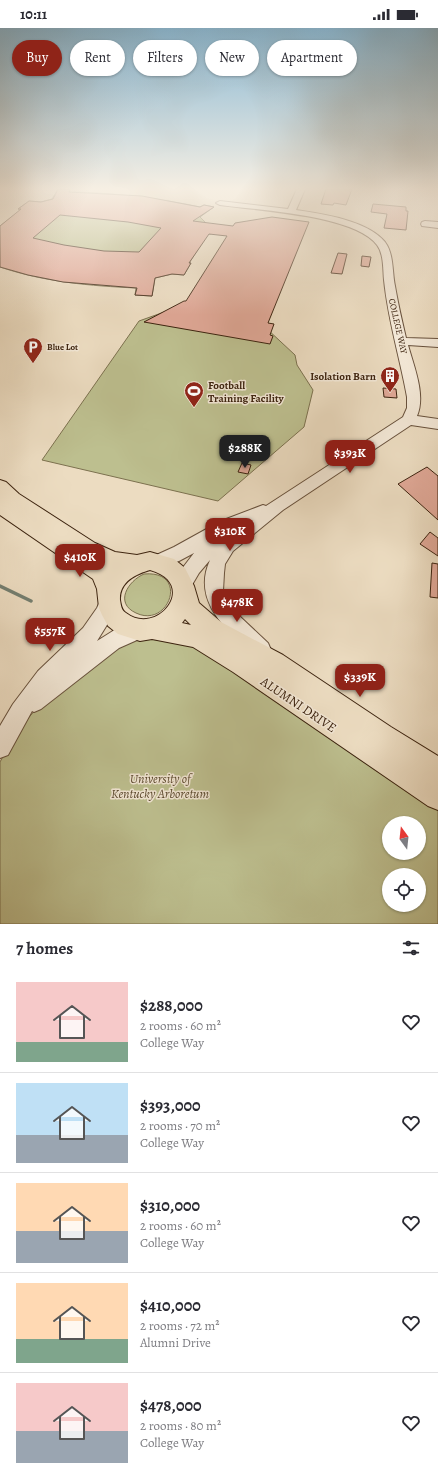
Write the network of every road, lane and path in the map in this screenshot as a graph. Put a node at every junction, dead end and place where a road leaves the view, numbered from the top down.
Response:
1 (367, 231) edge
2 (402, 341) junction
3 (438, 343) edge
4 (409, 420) junction
5 (438, 424) edge
6 (0, 487) edge
7 (0, 505) edge
8 (271, 508) junction
9 (158, 562) junction
10 (136, 564) junction
11 (184, 589) junction
12 (109, 599) junction
13 (146, 629) junction
14 (274, 663) junction
15 (17, 715) junction
16 (0, 747) edge
17 (438, 770) edge
18 (438, 796) edge

1 - 2 street, COLLEGE WAY
2 - 3 street
2 - 4 street, COLLEGE WAY
4 - 5 street
4 - 8 street
6 - 10 main road
7 - 12 main road
8 - 9 street
8 - 11 street
8 - 14 street
9 - 10 main road
9 - 11 main road
10 - 12 main road
11 - 13 main road
11 - 14 main road, ALUMNI DRIVE
12 - 13 main road
12 - 15 street
13 - 15 street
13 - 18 main road, ALUMNI DRIVE
14 - 17 main road, ALUMNI DRIVE
15 - 16 street

